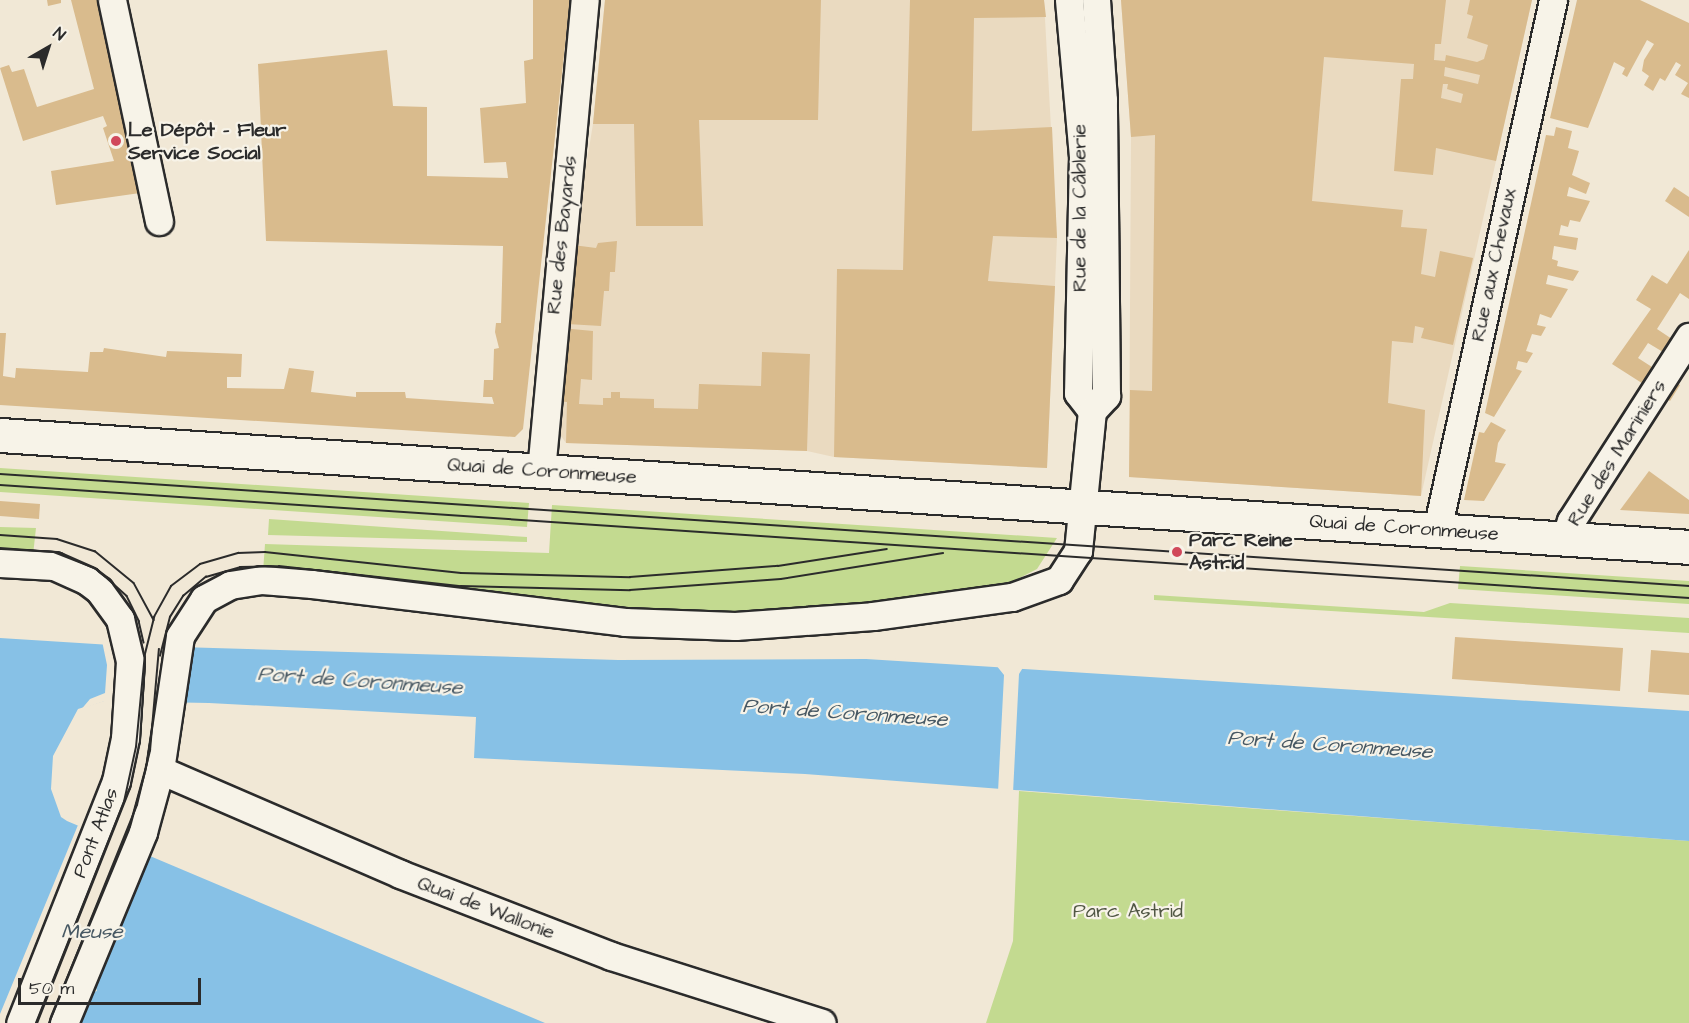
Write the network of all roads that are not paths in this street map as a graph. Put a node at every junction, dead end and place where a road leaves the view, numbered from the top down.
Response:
1 (112, 0) edge
2 (585, 0) edge
3 (1069, 0) edge
4 (1096, 0) edge
5 (1552, 0) edge
6 (159, 221) dead end
7 (1689, 336) edge
8 (1092, 411) junction
9 (0, 435) edge
10 (541, 471) junction
11 (1083, 508) junction
12 (1437, 530) junction
13 (1565, 539) junction
14 (1689, 547) edge
15 (0, 563) edge
16 (160, 770) junction
17 (20, 1023) edge
18 (64, 1023) edge
19 (822, 1023) edge

1 - 6 street
2 - 10 street, Rue des Bayards
3 - 8 street, Rue de la Câblerie
4 - 8 street, Rue de la Câblerie
5 - 12 street, Rue aux Chevaux
7 - 13 street, Rue des Mariniers
8 - 11 street, Rue de la Câblerie
9 - 10 main road, Quai de Coronmeuse
10 - 11 main road, Quai de Coronmeuse
11 - 12 main road, Quai de Coronmeuse
11 - 16 street, Pont Atlas
12 - 13 main road, Quai de Coronmeuse
13 - 14 main road, Quai de Coronmeuse
15 - 17 street, Pont Atlas
16 - 18 street, Pont Atlas
16 - 19 street, Quai de Wallonie

